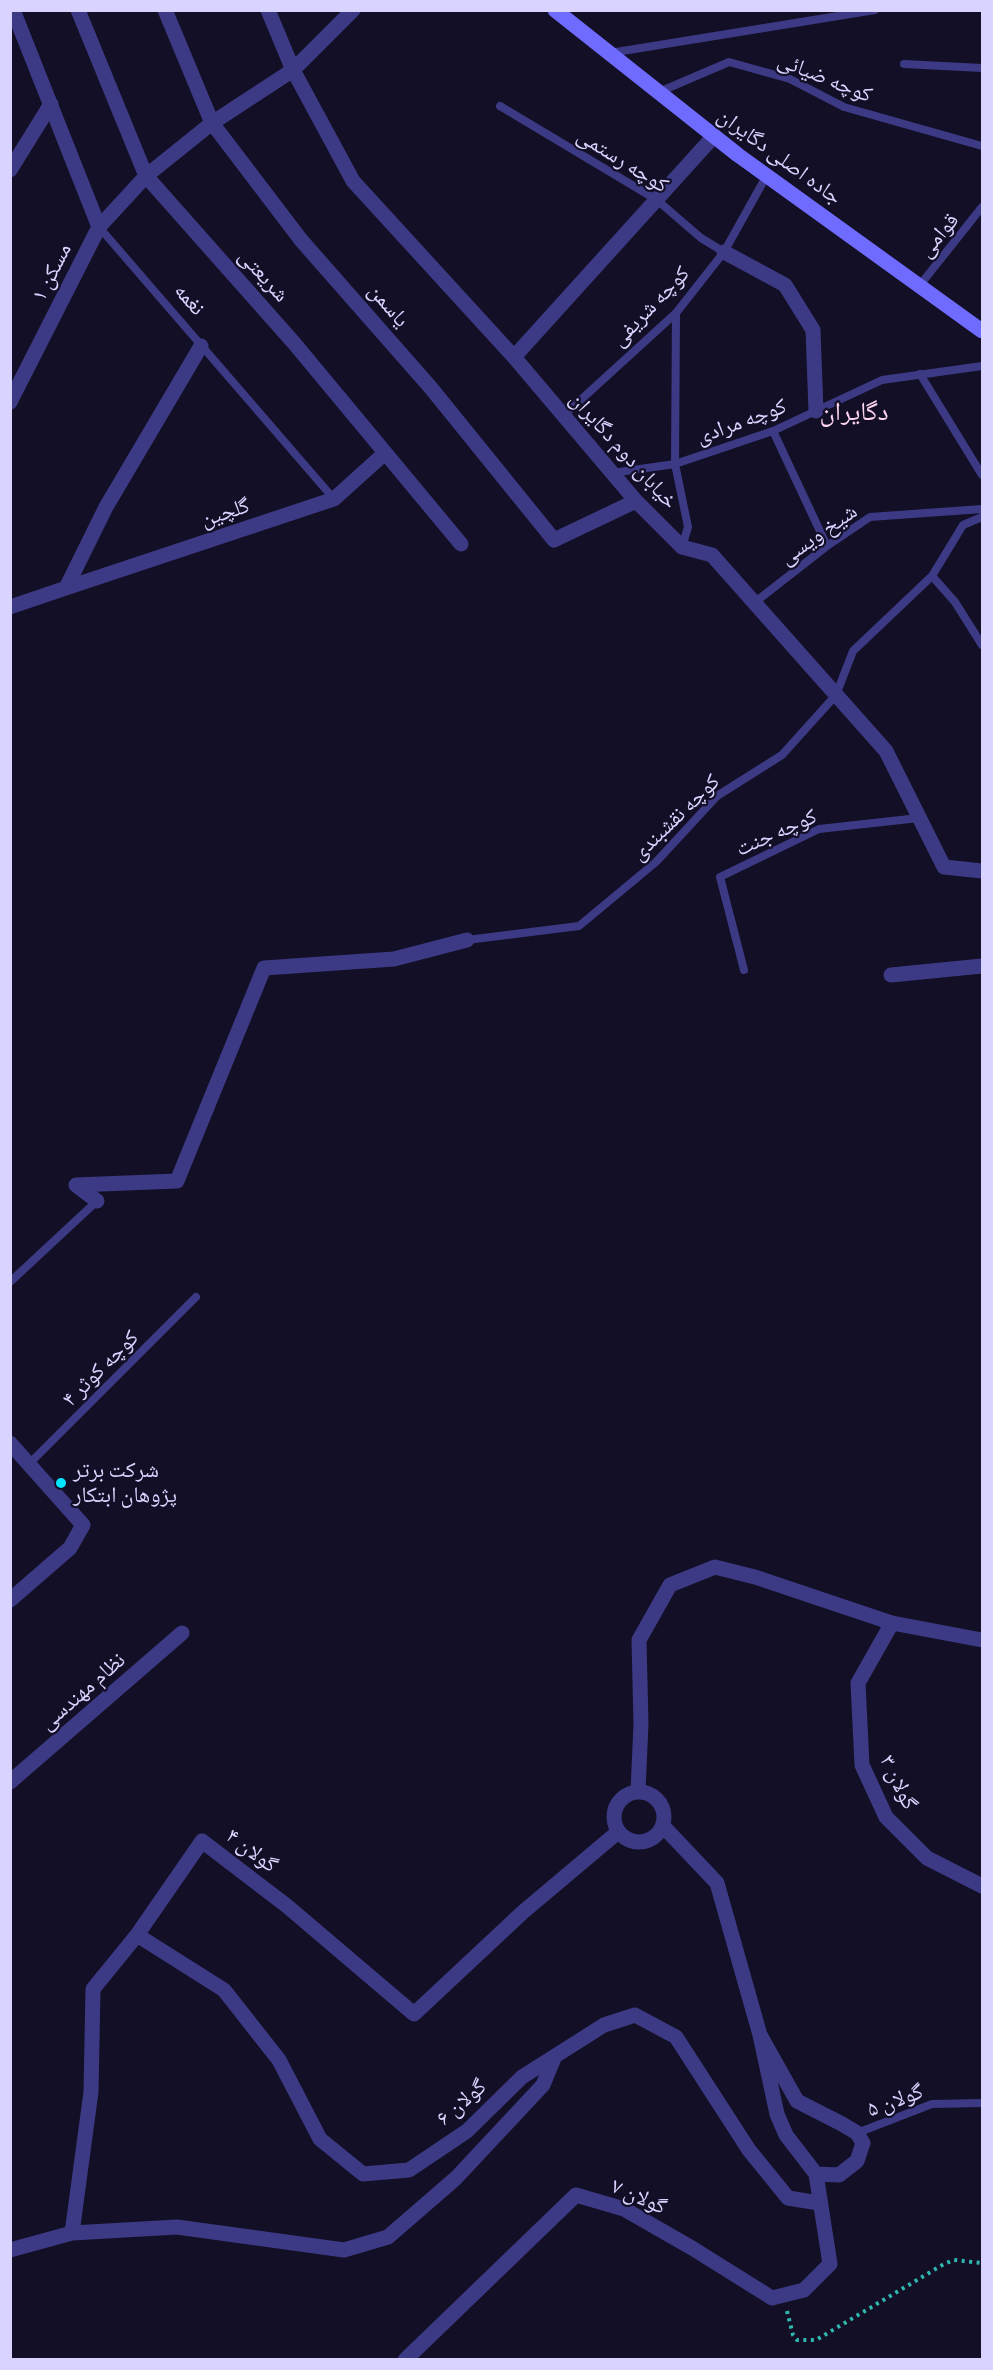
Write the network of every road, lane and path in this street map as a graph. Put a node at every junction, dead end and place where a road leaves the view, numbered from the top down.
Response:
1 (78, 10) edge
2 (165, 10) edge
3 (268, 10) edge
4 (352, 10) edge
5 (555, 10) edge
6 (875, 10) edge
7 (15, 17) edge
8 (609, 53) junction
9 (904, 64) dead end
10 (982, 68) edge
11 (293, 70) junction
12 (657, 92) junction
13 (51, 104) junction
14 (500, 106) dead end
15 (212, 123) junction
16 (714, 136) junction
17 (982, 146) edge
18 (10, 170) edge
19 (767, 175) junction
20 (146, 176) junction
21 (657, 200) junction
22 (982, 207) edge
23 (99, 227) junction
24 (724, 252) junction
25 (920, 285) junction
26 (676, 313) junction
27 (982, 331) edge
28 (201, 346) junction
29 (513, 357) junction
30 (982, 366) edge
31 (920, 374) junction
32 (10, 402) edge
33 (816, 411) junction
34 (562, 417) junction
35 (773, 431) junction
36 (384, 453) junction
37 (675, 464) junction
38 (611, 473) junction
39 (982, 475) edge
40 (334, 500) junction
41 (636, 501) junction
42 (982, 509) edge
43 (982, 517) edge
44 (461, 544) dead end
45 (827, 546) junction
46 (682, 547) junction
47 (932, 576) junction
48 (66, 588) junction
49 (754, 603) junction
50 (10, 607) edge
51 (982, 645) edge
52 (836, 694) junction
53 (919, 818) junction
54 (982, 871) edge
55 (466, 940) joint
56 (982, 966) edge
57 (744, 970) dead end
58 (891, 975) dead end
59 (97, 1201) joint
60 (10, 1282) edge
61 (196, 1297) dead end
62 (10, 1443) edge
63 (29, 1464) junction
64 (10, 1600) edge
65 (892, 1623) junction
66 (182, 1633) dead end
67 (982, 1640) edge
68 (10, 1782) edge
69 (638, 1791) junction
70 (663, 1826) junction
71 (618, 1832) junction
72 (982, 1886) edge
73 (137, 1935) junction
74 (760, 2035) junction
75 (555, 2056) junction
76 (982, 2103) edge
77 (857, 2133) junction
78 (816, 2174) junction
79 (819, 2203) junction
80 (72, 2233) junction
81 (10, 2250) edge
82 (982, 2263) edge
83 (783, 2295) junction
84 (405, 2360) edge

1 - 20 street, شریعتی
2 - 15 street, یاسمن
3 - 11 street, خیابان دوم دگایران
4 - 11 street, مسکن ۱
5 - 8 street, جاده اصلی دگایران
6 - 8 lane
7 - 13 street, نغمه
8 - 12 street, جاده اصلی دگایران
9 - 10 lane
11 - 15 street, مسکن ۱
11 - 29 street, خیابان دوم دگایران
12 - 16 street, جاده اصلی دگایران
12 - 17 lane, کوچه ضیائی
13 - 18 street
13 - 23 street, نغمه
14 - 21 lane, کوچه رستمی
15 - 20 street, مسکن ۱
15 - 41 street, یاسمن
16 - 19 street, جاده اصلی دگایران
16 - 21 street
19 - 24 lane, کوچه شریفی
19 - 25 street, جاده اصلی دگایران
20 - 23 street, مسکن ۱
20 - 36 street, شریعتی
21 - 24 lane, کوچه رستمی
21 - 29 street
22 - 25 lane, قوامی
23 - 28 lane, نغمه
23 - 32 street, مسکن ۱
24 - 26 lane, کوچه شریفی
24 - 33 street
25 - 27 street, جاده اصلی دگایران
26 - 34 lane, کوچه شریفی
26 - 37 lane
28 - 40 lane, نغمه
28 - 48 street
29 - 34 street, خیابان دوم دگایران
30 - 31 lane, کوچه مرادی
31 - 33 lane, کوچه مرادی
31 - 39 lane
33 - 35 lane, کوچه مرادی
34 - 38 street, خیابان دوم دگایران
35 - 37 lane, کوچه مرادی
35 - 45 lane
36 - 40 street, گلچین
36 - 44 street, شریعتی
37 - 38 lane, کوچه مرادی
37 - 46 lane
38 - 41 street, خیابان دوم دگایران
40 - 48 street, گلچین
41 - 46 street, خیابان دوم دگایران
42 - 45 lane, شیخ ویسی
43 - 47 lane, کوچه نقشبندی
45 - 49 lane, شیخ ویسی
46 - 49 street
47 - 51 lane
47 - 52 lane, کوچه نقشبندی
48 - 50 street, گلچین
49 - 52 street
52 - 53 street
52 - 55 lane, کوچه نقشبندی
53 - 54 street
53 - 57 lane, کوچه جنت
55 - 59 street
56 - 58 street
59 - 60 lane
61 - 63 lane, کوچه کوثر ۴
62 - 63 street
63 - 64 street
65 - 67 street
65 - 69 street
65 - 72 street, گولان ۳
66 - 68 street, نظام مهندسی
69 - 70 street
69 - 71 street
70 - 71 street
70 - 74 street
71 - 73 street, گولان ۴
73 - 75 street, گولان ۶
73 - 80 street, گولان ۴
74 - 77 street
74 - 78 street
75 - 79 street, گولان ۶
75 - 80 street
76 - 77 lane, گولان ۵
77 - 78 street
78 - 79 street
79 - 83 street
80 - 81 street
82 - 83 path
83 - 84 street, گولان ۷

